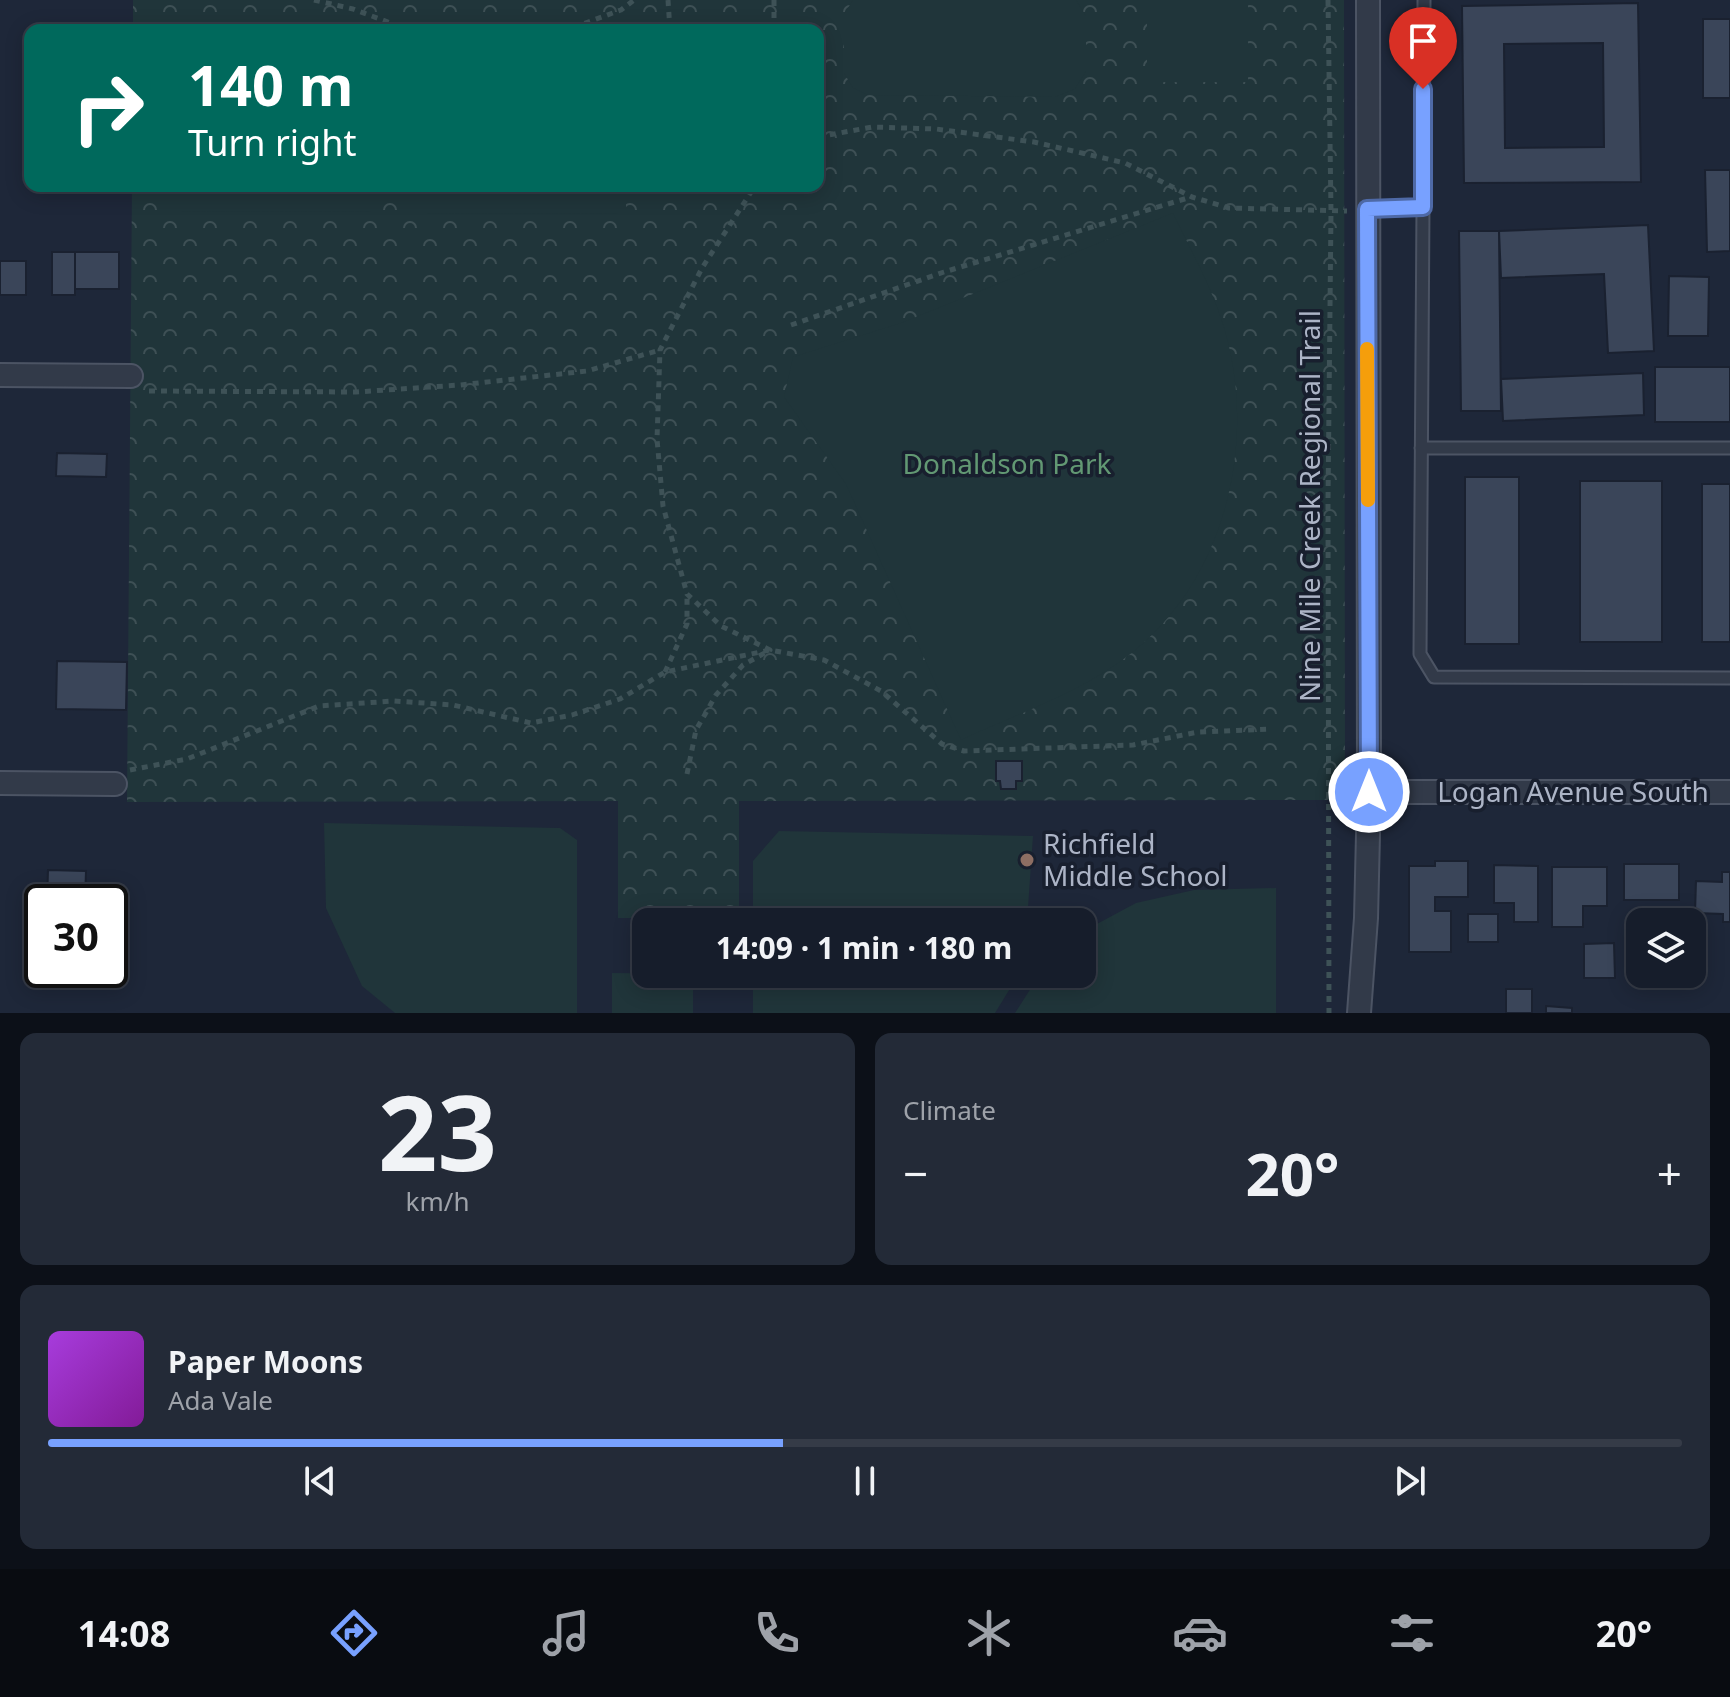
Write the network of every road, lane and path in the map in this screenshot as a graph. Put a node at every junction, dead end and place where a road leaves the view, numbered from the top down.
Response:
1 (314, 0) edge
2 (634, 0) edge
3 (668, 0) edge
4 (774, 0) edge
5 (1328, 0) edge
6 (1368, 0) edge
7 (1424, 0) edge
8 (393, 24) edge
9 (583, 24) edge
10 (670, 24) edge
11 (774, 24) edge
12 (824, 136) edge
13 (751, 192) edge
14 (1192, 197) junction
15 (1423, 207) junction
16 (1367, 209) junction
17 (1331, 211) junction
18 (791, 325) dead end
19 (660, 350) junction
20 (0, 375) edge
21 (131, 376) joint
22 (1421, 448) junction
23 (1730, 448) edge
24 (687, 594) junction
25 (770, 650) junction
26 (665, 672) junction
27 (1730, 678) edge
28 (1270, 729) dead end
29 (687, 774) dead end
30 (0, 783) edge
31 (115, 784) joint
32 (1369, 792) junction
33 (1730, 792) edge
34 (1329, 1013) edge
35 (1359, 1013) edge

1 - 8 path
2 - 9 path
3 - 10 path
4 - 11 path
5 - 17 path, Nine Mile Creek Regional Trail
6 - 16 street
7 - 15 lane
12 - 14 path
13 - 19 path
14 - 17 path
14 - 18 path
15 - 16 lane
15 - 22 lane
16 - 17 path
16 - 32 street
17 - 34 path, Nine Mile Creek Regional Trail
19 - 21 path
19 - 24 path
20 - 21 street
22 - 23 lane
22 - 27 lane
24 - 25 path
24 - 26 path
25 - 26 path
25 - 28 path
25 - 29 path
26 - 31 path
30 - 31 street
32 - 33 street, Logan Avenue South
32 - 35 street

